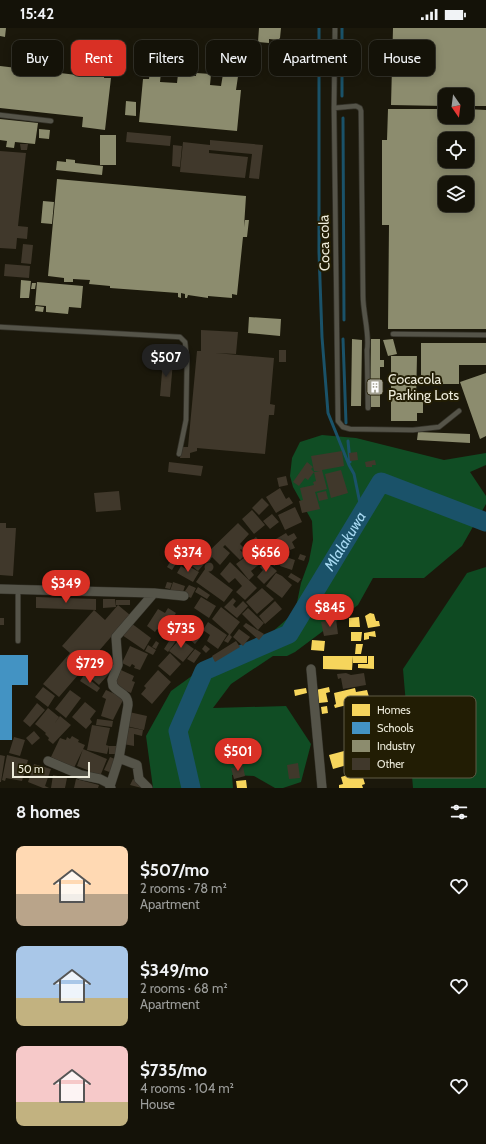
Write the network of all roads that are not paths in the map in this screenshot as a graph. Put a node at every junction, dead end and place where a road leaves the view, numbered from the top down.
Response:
1 (335, 28) edge
2 (334, 108) junction
3 (0, 115) edge
4 (51, 121) dead end
5 (0, 327) edge
6 (393, 334) dead end
7 (486, 335) edge
8 (368, 408) dead end
9 (459, 411) dead end
10 (178, 454) dead end
11 (0, 589) edge
12 (18, 589) junction
13 (154, 593) junction
14 (184, 596) dead end
15 (18, 641) dead end
16 (311, 669) dead end
17 (119, 758) junction
18 (48, 760) dead end
19 (110, 787) edge
20 (148, 788) edge
21 (322, 788) edge

1 - 2 lane, Coca cola
2 - 8 lane
2 - 9 lane, Coca cola
3 - 4 lane
5 - 10 lane
6 - 7 lane
11 - 12 street
12 - 13 street
12 - 15 lane
13 - 14 street
13 - 17 street
16 - 21 street
17 - 19 street
17 - 20 street
18 - 19 street

